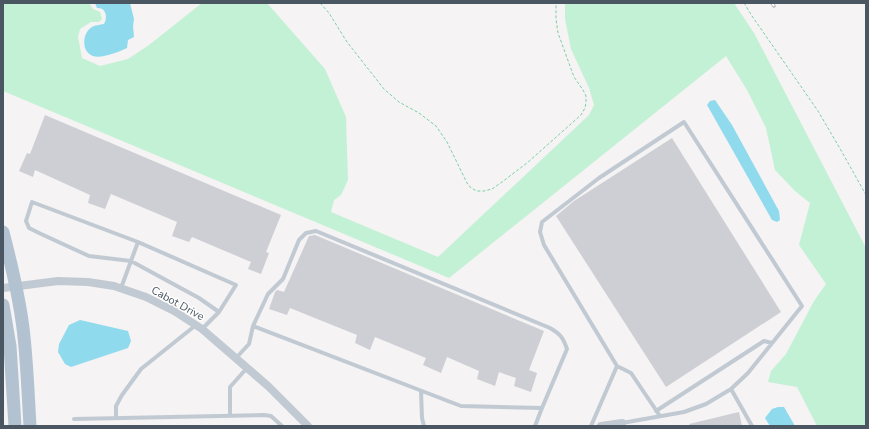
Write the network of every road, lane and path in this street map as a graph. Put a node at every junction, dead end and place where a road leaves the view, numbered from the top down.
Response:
1 (320, 3) edge
2 (556, 3) edge
3 (744, 3) edge
4 (866, 195) edge
5 (3, 232) edge
6 (138, 242) junction
7 (131, 261) junction
8 (9, 288) edge
9 (121, 288) junction
10 (3, 304) edge
11 (219, 312) junction
12 (253, 326) junction
13 (199, 327) junction
14 (772, 343) junction
15 (236, 358) junction
16 (617, 366) junction
17 (247, 368) junction
18 (731, 388) junction
19 (421, 391) junction
20 (542, 408) junction
21 (656, 411) junction
22 (230, 416) junction
23 (660, 416) junction
24 (116, 418) junction
25 (74, 419) dead end
26 (622, 423) joint
27 (15, 426) edge
28 (30, 426) edge
29 (282, 426) edge
30 (308, 426) edge
31 (424, 426) edge
32 (535, 426) edge
33 (591, 426) edge
34 (601, 426) edge
35 (752, 426) edge

1 - 2 path
3 - 4 path
5 - 8 main road
6 - 7 lane
6 - 7 lane
6 - 11 lane
7 - 9 lane
7 - 11 lane
8 - 9 street, Cabot Drive
8 - 28 main road
9 - 13 street, Cabot Drive
10 - 27 main road
11 - 13 lane
12 - 15 lane
12 - 19 lane
12 - 20 lane
13 - 15 street, Cabot Drive
13 - 24 lane
14 - 16 lane
14 - 18 lane
14 - 21 lane
15 - 17 street, Cabot Drive
16 - 21 lane
16 - 33 lane
17 - 22 lane
17 - 30 street, Cabot Drive
18 - 23 lane
18 - 35 lane
19 - 20 lane
19 - 31 lane
20 - 32 lane
21 - 23 lane
22 - 24 lane
22 - 29 lane
23 - 26 lane
24 - 25 lane
26 - 34 street

